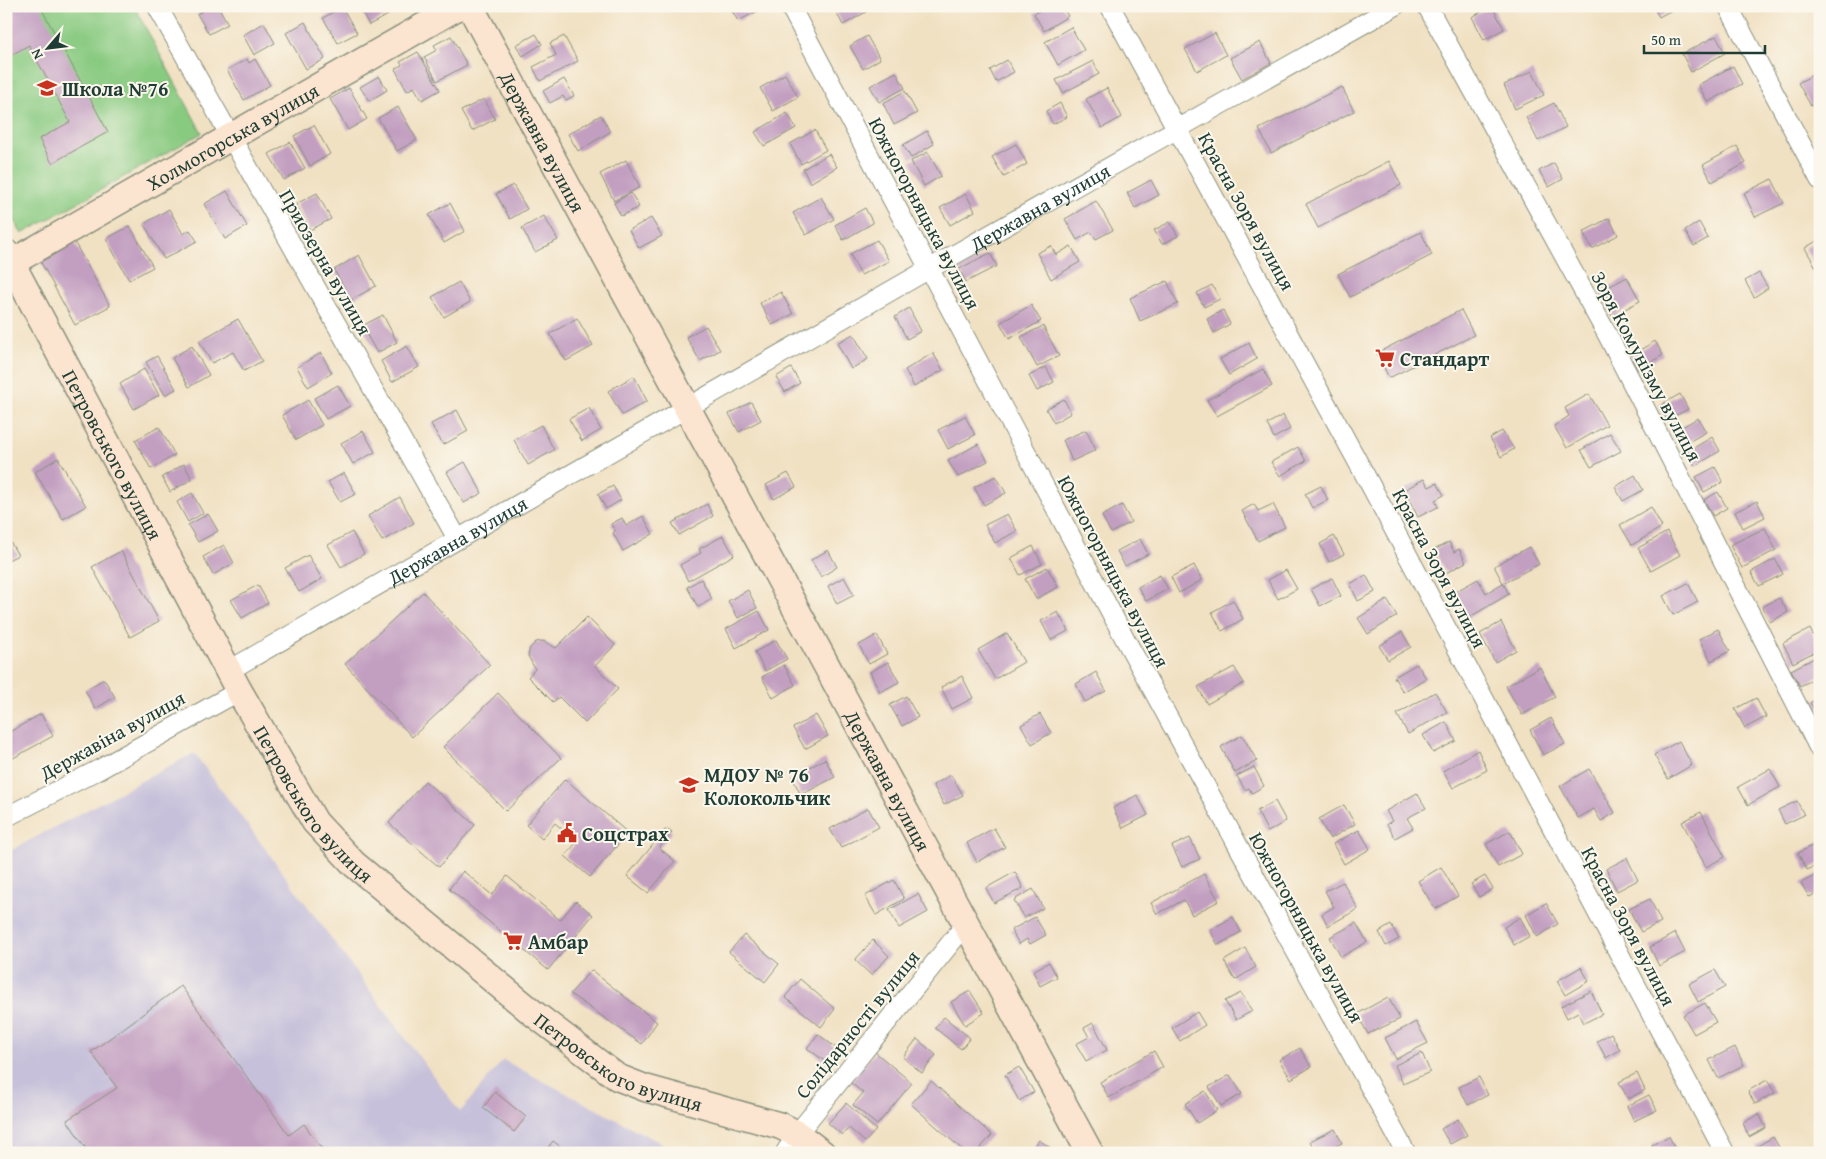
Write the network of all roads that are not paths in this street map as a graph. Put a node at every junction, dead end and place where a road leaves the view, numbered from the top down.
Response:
1 (157, 6) edge
2 (459, 6) edge
3 (470, 6) edge
4 (790, 6) edge
5 (1110, 6) edge
6 (1395, 6) edge
7 (1427, 6) edge
8 (1728, 6) edge
9 (1176, 128) junction
10 (230, 137) junction
11 (1820, 180) edge
12 (8, 260) edge
13 (929, 269) junction
14 (686, 408) junction
15 (457, 538) junction
16 (233, 681) junction
17 (1820, 750) edge
18 (6, 817) edge
19 (966, 924) junction
20 (791, 1143) edge
21 (822, 1153) edge
22 (1090, 1153) edge
23 (1406, 1153) edge
24 (1725, 1153) edge

1 - 10 street, Приозерна вулиця
2 - 10 main road, Холмогорська вулиця
3 - 14 main road, Державна вулиця
4 - 13 street, Южногорняцька вулиця
5 - 9 street, Красна Зоря вулиця
6 - 9 street, Державна вулиця
7 - 17 street, Зоря Комунізму вулиця
8 - 11 street
9 - 13 street, Державна вулиця
9 - 24 street, Красна Зоря вулиця
10 - 12 main road, Холмогорська вулиця
10 - 15 street, Приозерна вулиця
12 - 16 main road, Петровського вулиця
13 - 14 street, Державна вулиця
13 - 23 street, Южногорняцька вулиця
14 - 15 street, Державна вулиця
14 - 19 main road, Державна вулиця
15 - 16 street, Державна вулиця
16 - 18 street, Державіна вулиця
16 - 20 main road, Петровського вулиця
19 - 20 street, Солідарності вулиця
19 - 22 main road, Державна вулиця
20 - 21 main road, Петровського вулиця

